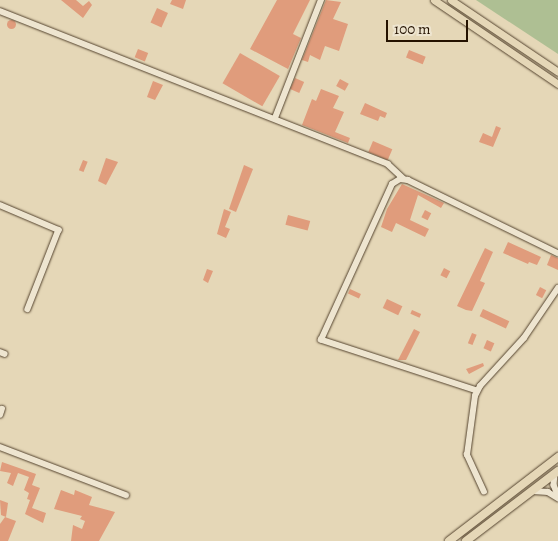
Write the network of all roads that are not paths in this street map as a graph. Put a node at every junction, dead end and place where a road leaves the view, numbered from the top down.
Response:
1 (321, 0) edge
2 (434, 0) edge
3 (451, 0) edge
4 (0, 12) edge
5 (558, 72) edge
6 (558, 84) edge
7 (275, 118) junction
8 (403, 178) junction
9 (0, 205) edge
10 (558, 253) edge
11 (558, 288) edge
12 (28, 309) dead end
13 (477, 391) junction
14 (0, 447) edge
15 (558, 457) edge
16 (557, 472) edge
17 (533, 491) junction
18 (484, 492) dead end
19 (126, 495) dead end
20 (558, 497) edge
21 (449, 541) edge
22 (466, 541) edge

1 - 7 street
2 - 6 main road
3 - 5 main road
4 - 7 street
7 - 8 street
8 - 10 street
8 - 13 street
9 - 12 street
11 - 13 street
13 - 18 street
14 - 19 street
15 - 21 highway
16 - 17 highway
16 - 20 street
17 - 20 street
17 - 22 highway

